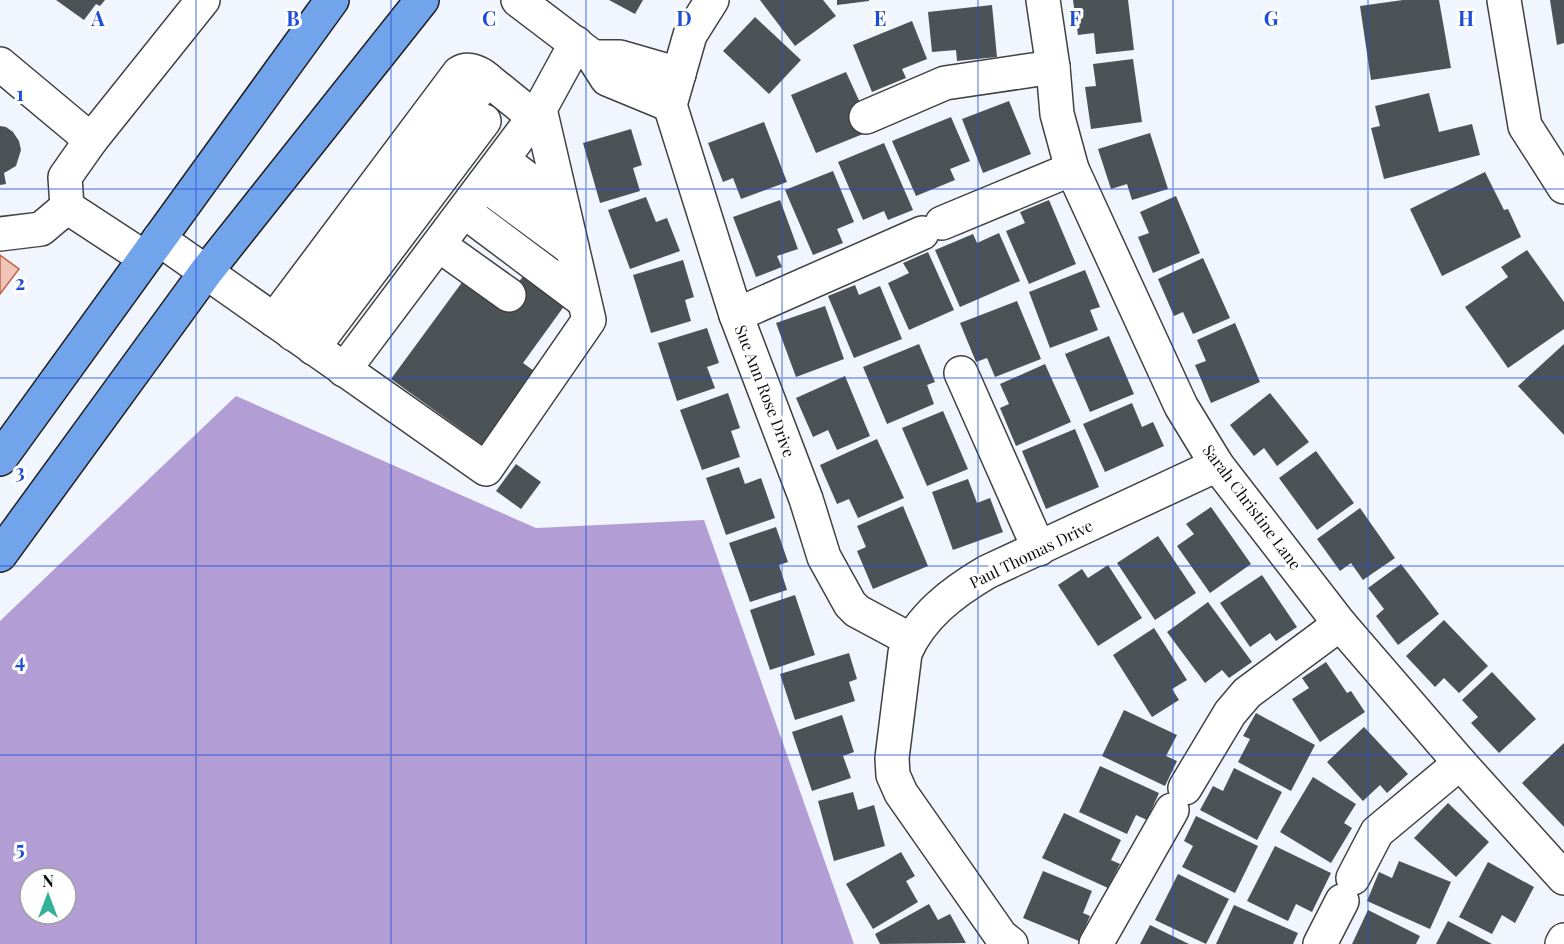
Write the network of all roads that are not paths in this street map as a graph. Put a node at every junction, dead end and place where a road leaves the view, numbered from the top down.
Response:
1 (203, 0) edge
2 (332, 0) edge
3 (422, 0) edge
4 (518, 0) edge
5 (712, 0) edge
6 (1043, 0) edge
7 (1504, 0) edge
8 (584, 50) junction
9 (0, 64) edge
10 (1053, 67) junction
11 (679, 74) junction
12 (491, 83) junction
13 (670, 105) junction
14 (537, 113) junction
15 (866, 117) dead end
16 (91, 140) junction
17 (1072, 169) junction
18 (1564, 187) edge
19 (472, 200) junction
20 (68, 207) junction
21 (0, 234) edge
22 (152, 249) junction
23 (573, 253) junction
24 (206, 272) junction
25 (517, 285) dead end
26 (736, 315) junction
27 (293, 334) junction
28 (344, 370) junction
29 (961, 373) dead end
30 (0, 459) edge
31 (1217, 465) junction
32 (1039, 549) junction
33 (0, 555) edge
34 (1340, 624) junction
35 (911, 640) junction
36 (1460, 763) junction
37 (1564, 878) edge
38 (1011, 944) edge
39 (1096, 944) edge
40 (1320, 944) edge

1 - 16 street
2 - 22 main road
3 - 24 main road
4 - 8 street
5 - 11 street
6 - 10 street, Sarah Christine Lane
7 - 18 street
8 - 11 street
8 - 13 street
8 - 14 street
9 - 16 street
10 - 15 street
10 - 17 street, Sarah Christine Lane
11 - 13 street
12 - 14 street
12 - 27 street
12 - 27 street
13 - 26 street, Sue Ann Rose Drive
14 - 19 street
14 - 23 street
16 - 20 street
17 - 26 street
17 - 31 street, Sarah Christine Lane
19 - 23 street
19 - 23 street
19 - 23 street
19 - 25 street
19 - 28 street
20 - 21 street
20 - 22 street
22 - 24 street
22 - 30 main road
23 - 28 street
24 - 27 street
24 - 33 main road
26 - 35 street, Sue Ann Rose Drive
27 - 28 street
29 - 32 street
31 - 32 street, Paul Thomas Drive
31 - 34 street, Sarah Christine Lane
32 - 35 street, Paul Thomas Drive
34 - 36 street, Sarah Christine Lane
34 - 39 street
35 - 38 street, Paul Thomas Drive
36 - 37 street, Sarah Christine Lane
36 - 40 street

